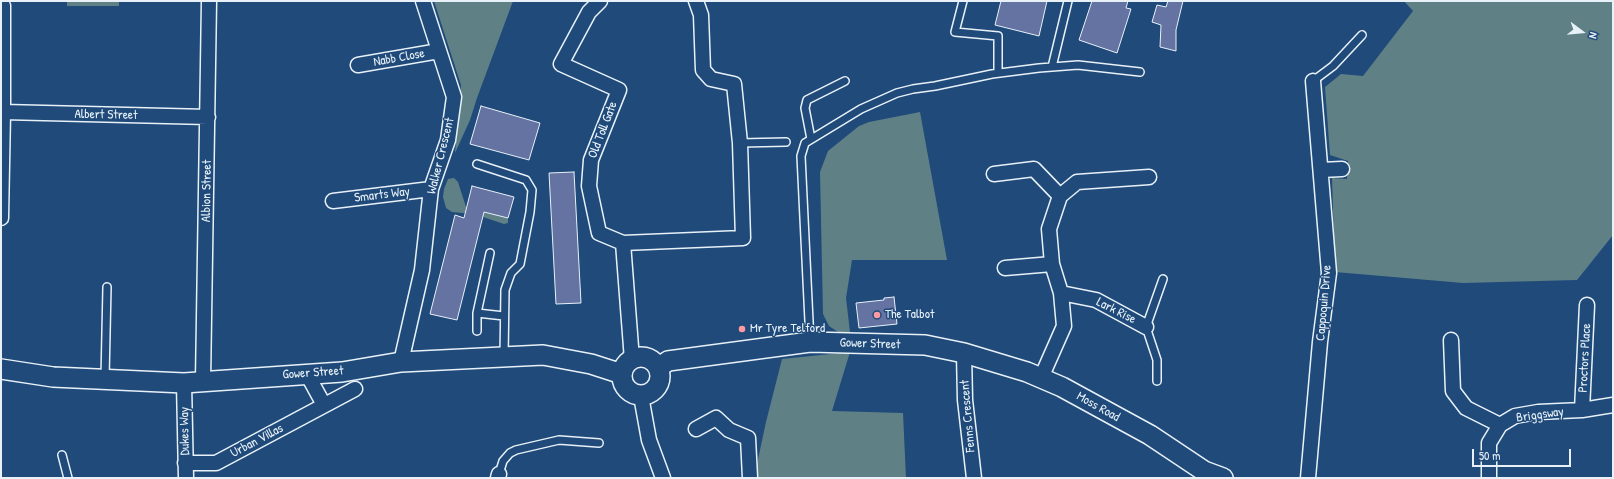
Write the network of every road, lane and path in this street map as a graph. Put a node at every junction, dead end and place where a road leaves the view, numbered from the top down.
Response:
1 (210, 1) edge
2 (423, 1) edge
3 (600, 1) edge
4 (696, 1) edge
5 (963, 1) edge
6 (1068, 1) edge
7 (1, 3) edge
8 (1362, 35) dead end
9 (439, 51) junction
10 (358, 65) dead end
11 (1052, 67) junction
12 (1140, 72) dead end
13 (998, 73) junction
14 (845, 81) dead end
15 (1313, 81) joint
16 (3, 112) junction
17 (208, 117) junction
18 (811, 139) junction
19 (786, 142) dead end
20 (740, 143) junction
21 (477, 164) dead end
22 (1342, 169) dead end
23 (1321, 170) junction
24 (994, 174) dead end
25 (1149, 177) dead end
26 (431, 188) junction
27 (1060, 196) junction
28 (333, 201) dead end
29 (1, 218) edge
30 (624, 243) junction
31 (490, 253) dead end
32 (1052, 264) junction
33 (1005, 268) dead end
34 (1163, 278) dead end
35 (107, 287) dead end
36 (1061, 294) junction
37 (1587, 305) dead end
38 (477, 313) junction
39 (504, 316) junction
40 (1146, 327) junction
41 (478, 331) dead end
42 (1451, 340) dead end
43 (810, 342) junction
44 (964, 354) junction
45 (504, 357) junction
46 (401, 362) junction
47 (627, 367) junction
48 (658, 368) junction
49 (1, 369) edge
50 (307, 374) junction
51 (1041, 378) junction
52 (105, 381) junction
53 (203, 381) junction
54 (1157, 381) dead end
55 (184, 383) junction
56 (356, 389) dead end
57 (641, 396) junction
58 (324, 405) junction
59 (1613, 405) edge
60 (1582, 410) junction
61 (1500, 425) junction
62 (696, 429) dead end
63 (599, 443) dead end
64 (62, 455) dead end
65 (185, 463) junction
66 (498, 476) edge
67 (68, 478) edge
68 (186, 478) edge
69 (663, 478) edge
70 (750, 478) edge
71 (974, 478) edge
72 (1223, 478) edge
73 (1308, 478) edge
74 (1488, 478) edge

1 - 17 street, Albion Street
2 - 9 street, Walker Crescent
3 - 30 street, Old Toll Gate
4 - 20 street, Old Toll Gate
5 - 13 lane
6 - 11 lane
7 - 16 street
8 - 15 lane
9 - 10 street, Nabb Close
9 - 26 street, Walker Crescent
11 - 12 lane
11 - 13 lane
13 - 18 lane
14 - 18 lane
15 - 23 street, Cappoquin Drive
16 - 17 street, Albert Street
16 - 29 street
17 - 53 street, Albion Street
18 - 43 lane
19 - 20 lane
20 - 30 street, Old Toll Gate
21 - 39 lane
22 - 23 street
23 - 73 street, Cappoquin Drive
24 - 27 street
25 - 27 street
26 - 28 street, Smarts Way
26 - 46 street, Walker Crescent
27 - 32 street
30 - 47 street
31 - 38 lane
32 - 33 street
32 - 36 street
34 - 40 lane
35 - 52 lane
36 - 40 street, Lark Rise
36 - 51 street
37 - 60 street, Proctors Place
38 - 39 lane
38 - 41 lane
39 - 45 lane
40 - 54 lane
42 - 61 street
43 - 44 street, Gower Street
43 - 48 street, Gower Street
44 - 51 street, Moss Road
44 - 71 street, Fenns Crescent
45 - 46 street, Gower Street
45 - 47 street, Gower Street
46 - 50 street, Gower Street
47 - 48 street, Gower Street
47 - 57 street
48 - 57 street
49 - 52 street, Gower Street
50 - 53 street, Gower Street
50 - 58 street
51 - 72 street, Moss Road
52 - 55 street, Gower Street
53 - 55 street, Gower Street
55 - 65 street, Dukes Way
56 - 58 street, Urban Villas
57 - 69 street
58 - 65 street, Urban Villas
59 - 60 street, Briggsway
60 - 61 street, Briggsway
61 - 74 street, Briggsway
62 - 70 street
63 - 66 lane
64 - 67 lane
65 - 68 street, Dukes Way

